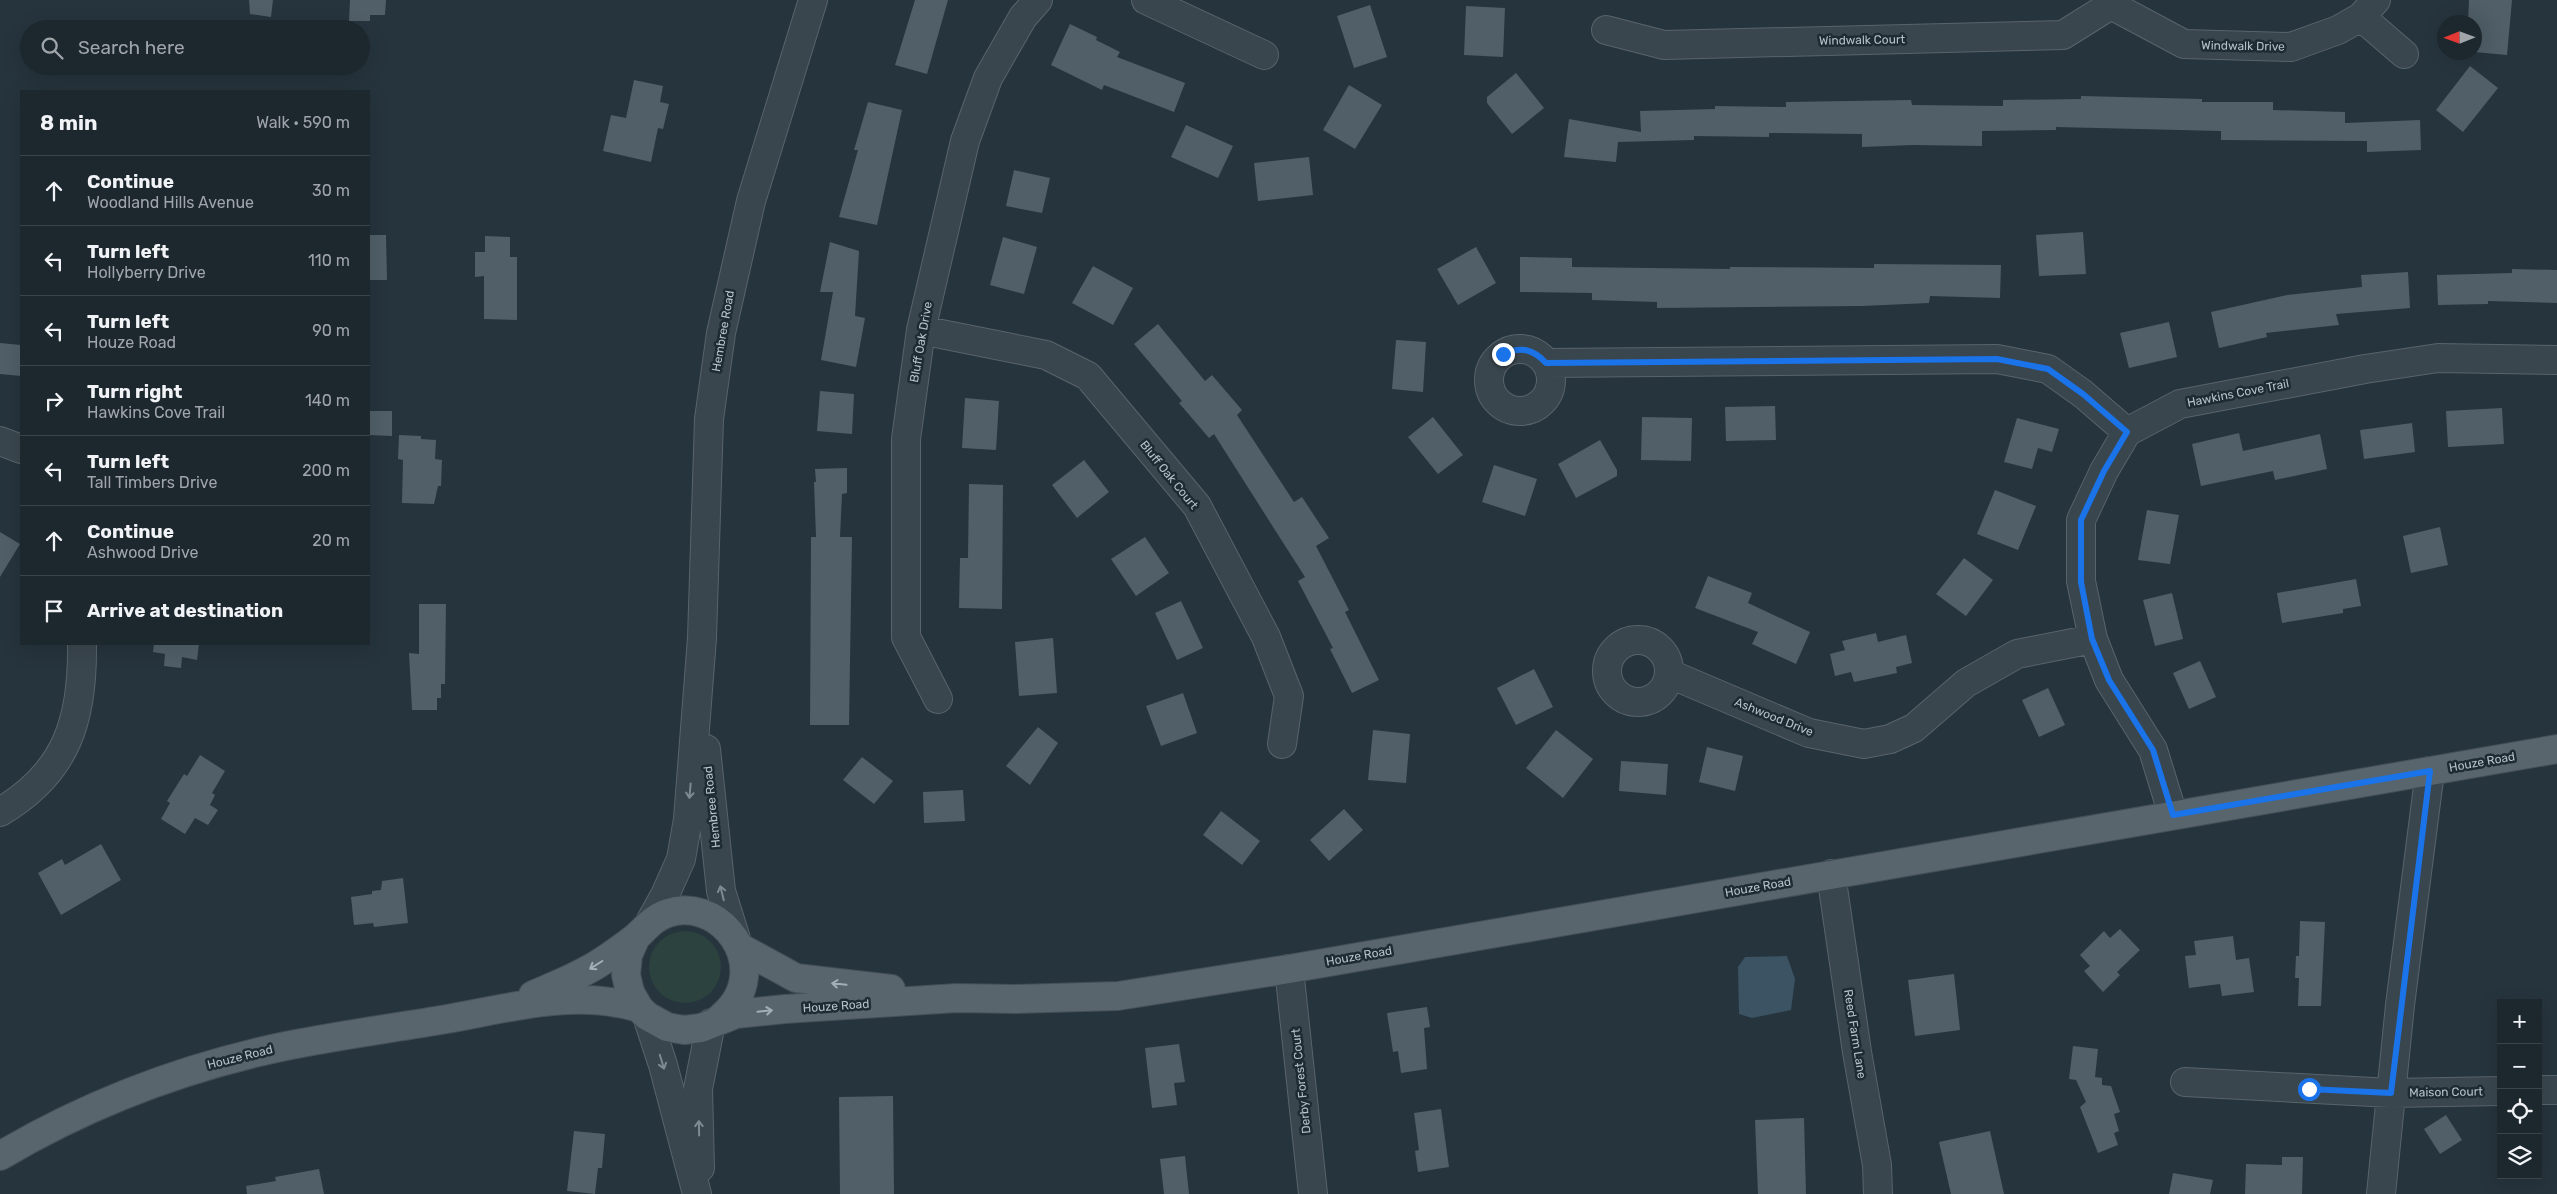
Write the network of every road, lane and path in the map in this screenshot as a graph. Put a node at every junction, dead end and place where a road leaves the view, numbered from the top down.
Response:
1 (813, 0) edge
2 (1038, 0) edge
3 (1146, 0) edge
4 (2110, 2) edge
5 (2368, 8) edge
6 (1606, 30) dead end
7 (2404, 54) dead end
8 (1264, 56) dead end
9 (921, 330) junction
10 (2557, 360) edge
11 (1546, 363) dead end
12 (2127, 432) junction
13 (0, 441) edge
14 (20, 449) edge
15 (2092, 639) junction
16 (82, 645) edge
17 (699, 672) junction
18 (1670, 674) dead end
19 (938, 699) dead end
20 (1282, 744) dead end
21 (2557, 748) edge
22 (2430, 771) junction
23 (0, 812) edge
24 (2173, 815) junction
25 (1831, 874) junction
26 (643, 929) junction
27 (738, 944) junction
28 (1289, 968) junction
29 (957, 998) junction
30 (496, 1010) junction
31 (643, 1012) junction
32 (714, 1022) junction
33 (2185, 1082) dead end
34 (2542, 1090) edge
35 (2557, 1090) edge
36 (2497, 1091) edge
37 (2391, 1093) junction
38 (0, 1156) edge
39 (697, 1194) edge
40 (701, 1194) edge
41 (1313, 1194) edge
42 (1878, 1194) edge
43 (2381, 1194) edge

1 - 17 street, Hembree Road
2 - 9 street, Bluff Oak Drive
3 - 8 street
4 - 5 street, Windwalk Drive
4 - 6 street, Windwalk Court
5 - 7 street
9 - 19 street, Bluff Oak Drive
9 - 20 street, Bluff Oak Court
10 - 12 street, Hawkins Cove Trail
11 - 12 street
12 - 15 street
13 - 14 street
15 - 18 street, Ashwood Drive
15 - 24 street
16 - 23 street
17 -> 26 street, Hembree Road
27 -> 17 street, Hembree Road
21 - 22 main road, Houze Road
22 - 24 main road, Houze Road
22 - 37 street
24 - 25 main road, Houze Road
25 - 28 main road, Houze Road
25 - 42 street, Reed Farm Lane
26 - 27 main road, Houze Road
26 -> 30 main road, Houze Road
26 - 31 main road
29 -> 27 main road, Houze Road
27 - 32 main road
28 - 29 main road, Houze Road
28 - 41 street, Derby Forest Court
32 -> 29 main road, Houze Road
30 - 31 main road, Houze Road
30 - 38 main road, Houze Road
31 - 32 main road, Houze Road
31 -> 39 street
40 -> 32 street
33 - 37 street, Maison Court
34 - 35 street
36 - 37 street, Maison Court
37 - 43 street

